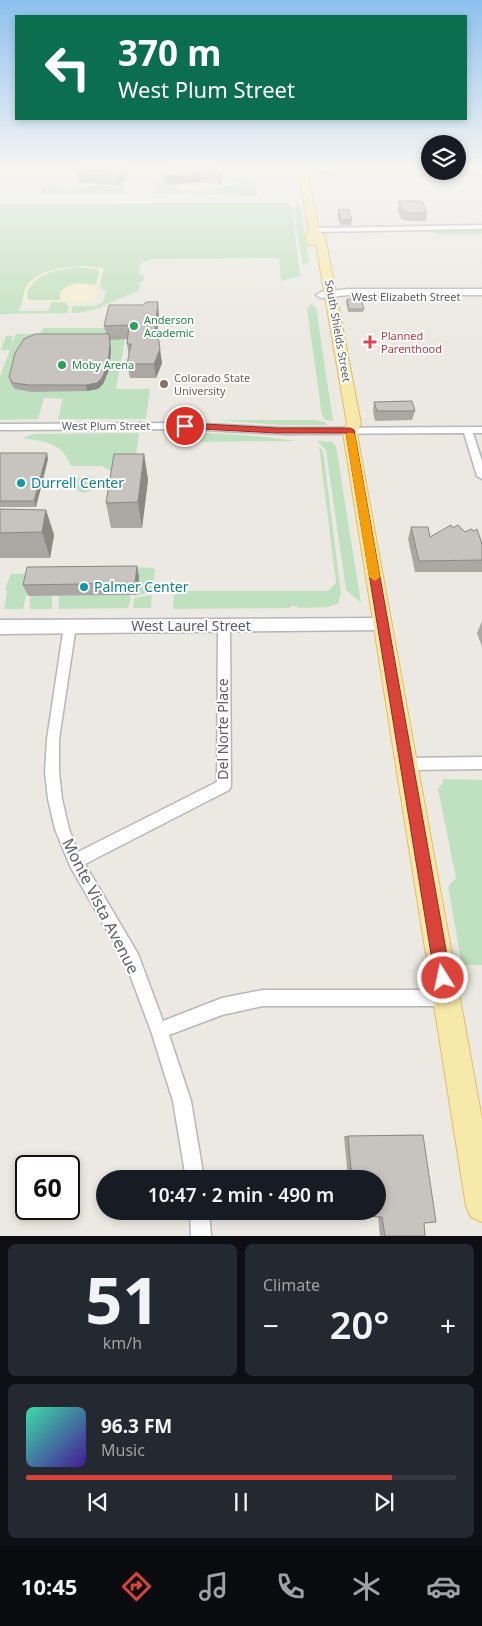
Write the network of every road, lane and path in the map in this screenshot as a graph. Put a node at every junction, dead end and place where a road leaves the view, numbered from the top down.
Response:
1 (313, 225) edge
2 (482, 227) edge
3 (314, 232) junction
4 (482, 292) edge
5 (326, 295) junction
6 (482, 296) edge
7 (0, 427) edge
8 (350, 430) junction
9 (468, 430) junction
10 (482, 430) edge
11 (482, 476) edge
12 (383, 624) junction
13 (0, 626) edge
14 (70, 626) junction
15 (224, 626) junction
16 (407, 764) junction
17 (482, 764) edge
18 (75, 861) junction
19 (446, 998) junction
20 (159, 1030) junction
21 (194, 1170) edge
22 (482, 1206) edge
23 (200, 1220) edge
24 (201, 1236) edge

1 - 3 main road, South Shields Street
2 - 3 street
3 - 5 main road, South Shields Street
4 - 5 main road, West Elizabeth Street
5 - 6 main road, West Elizabeth Street
5 - 8 main road, South Shields Street
7 - 8 street, West Plum Street
8 - 9 street, West Plum Street
8 - 12 main road, South Shields Street
9 - 10 street, West Plum Street
9 - 11 street
12 - 15 main road, West Laurel Street
12 - 16 main road, South Shields Street
13 - 14 main road, West Laurel Street
14 - 15 main road, West Laurel Street
14 - 18 street, Monte Vista Avenue
15 - 18 street, Del Norte Place
16 - 17 street
16 - 19 main road, South Shields Street
18 - 20 street, Monte Vista Avenue
19 - 20 street
19 - 22 main road, South Shields Street
20 - 21 street, Monte Vista Avenue
23 - 24 street

